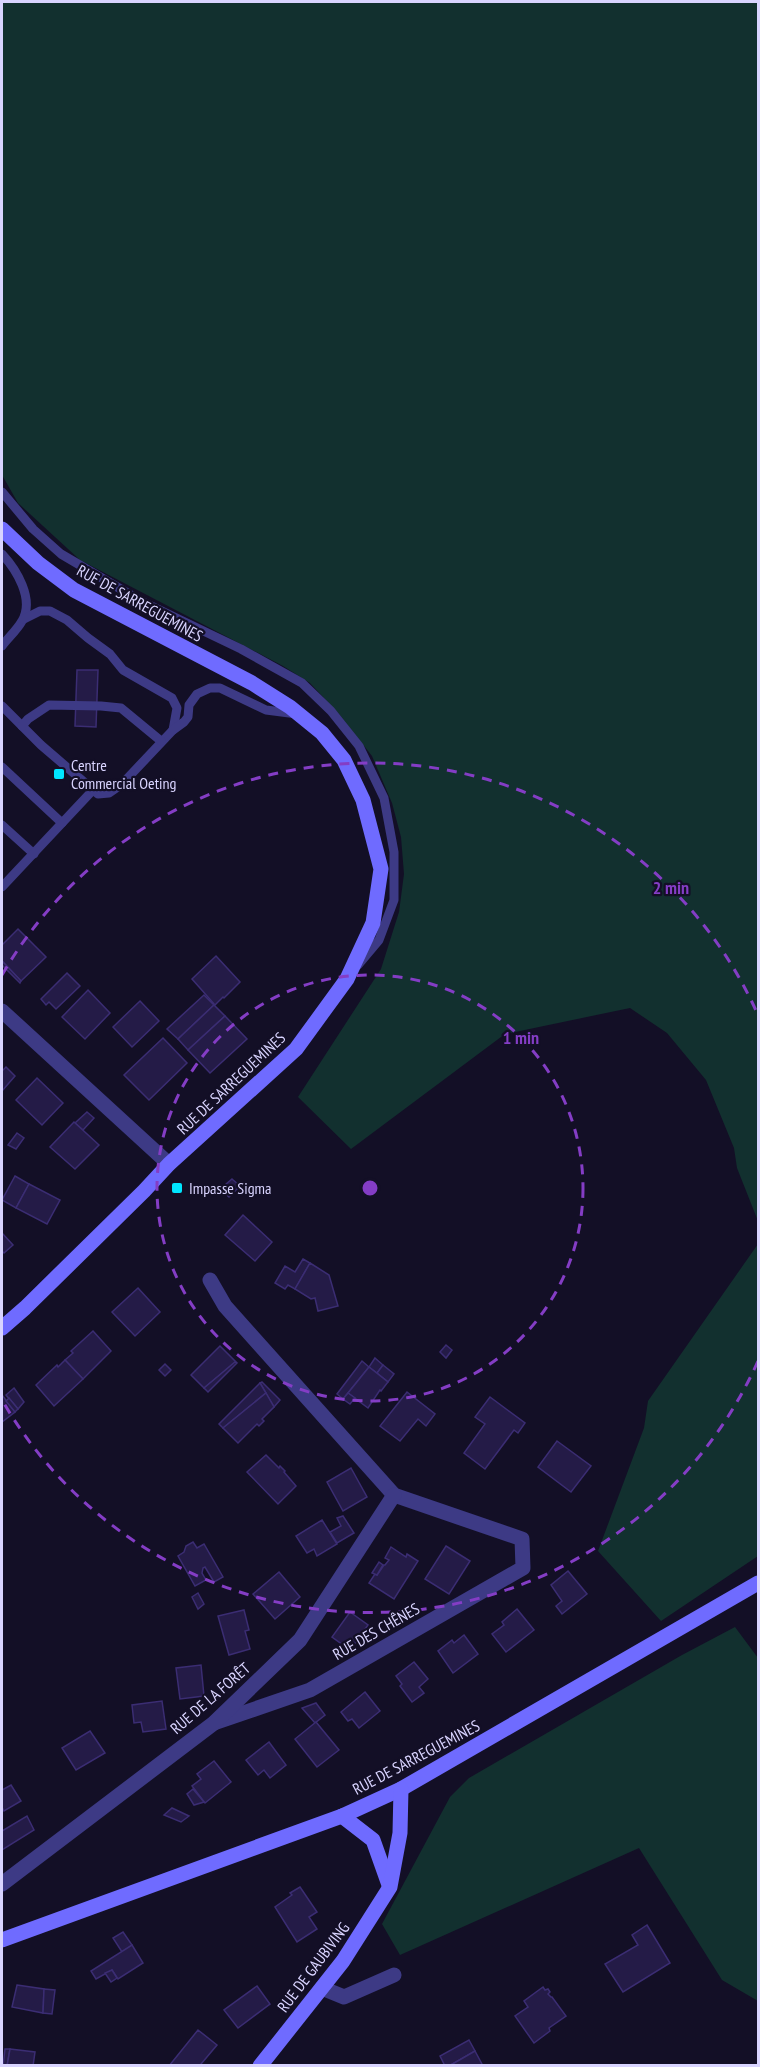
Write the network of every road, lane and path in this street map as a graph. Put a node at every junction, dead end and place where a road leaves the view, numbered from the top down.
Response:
1 (2, 492) edge
2 (2, 529) edge
3 (2, 554) edge
4 (24, 619) junction
5 (2, 646) edge
6 (2, 706) edge
7 (299, 714) junction
8 (22, 726) junction
9 (172, 729) junction
10 (161, 741) junction
11 (2, 767) edge
12 (93, 790) junction
13 (62, 823) junction
14 (2, 825) edge
15 (34, 855) junction
16 (2, 886) edge
17 (347, 979) junction
18 (2, 1011) edge
19 (169, 1164) junction
20 (210, 1280) dead end
21 (2, 1328) edge
22 (394, 1494) junction
23 (759, 1583) edge
24 (214, 1723) junction
25 (401, 1789) junction
26 (342, 1816) junction
27 (2, 1884) edge
28 (390, 1887) junction
29 (2, 1940) edge
30 (394, 1975) dead end
31 (322, 1988) junction
32 (260, 2066) edge

1 - 17 lane
2 - 7 main road, RUE DE SARREGUEMINES
3 - 4 lane
4 - 5 lane
4 - 9 lane
6 - 8 lane
7 - 9 lane
7 - 17 main road, RUE DE SARREGUEMINES
8 - 10 lane
8 - 12 lane
9 - 10 lane
10 - 12 lane
11 - 13 lane
12 - 13 lane
13 - 15 lane
14 - 15 lane
15 - 16 lane
17 - 19 main road, RUE DE SARREGUEMINES
18 - 19 street
19 - 21 main road, RUE DE SARREGUEMINES
20 - 22 street
22 - 24 street, RUE DE LA FORÊT
22 - 24 street, RUE DES CHÊNES
23 - 25 main road, RUE DE SARREGUEMINES
24 - 27 street, RUE DE LA FORÊT
25 - 26 main road, RUE DE SARREGUEMINES
25 - 28 main road
26 - 28 main road
26 - 29 main road, RUE DE SARREGUEMINES
28 - 31 main road, RUE DE GAUBIVING
30 - 31 street
31 - 32 main road, RUE DE GAUBIVING

